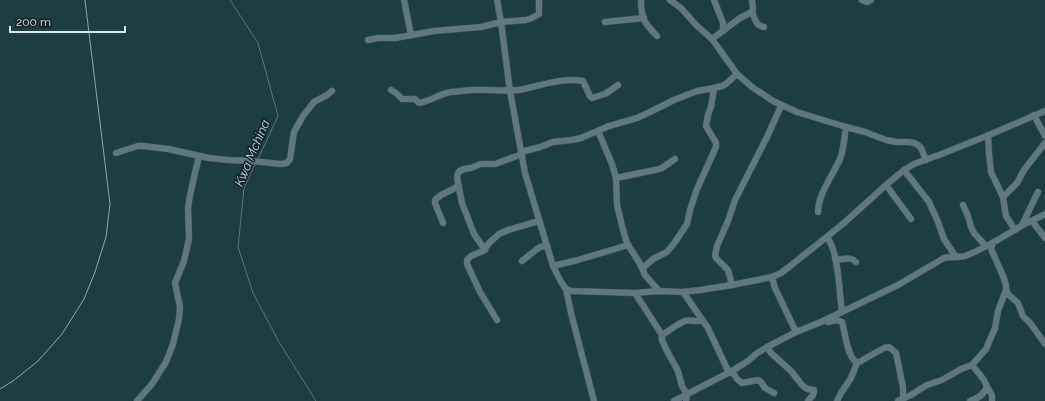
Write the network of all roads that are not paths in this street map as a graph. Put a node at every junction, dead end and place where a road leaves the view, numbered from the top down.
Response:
1 (404, 0) edge
2 (497, 0) edge
3 (539, 0) edge
4 (641, 0) edge
5 (670, 0) edge
6 (714, 0) edge
7 (752, 0) edge
8 (862, 0) edge
9 (871, 0) edge
10 (752, 12) junction
11 (644, 18) junction
12 (501, 22) junction
13 (605, 22) dead end
14 (764, 26) dead end
15 (722, 31) junction
16 (411, 34) junction
17 (657, 36) dead end
18 (712, 39) junction
19 (368, 40) dead end
20 (737, 74) junction
21 (618, 85) dead end
22 (714, 88) junction
23 (391, 90) dead end
24 (332, 91) dead end
25 (510, 91) junction
26 (781, 106) junction
27 (1045, 111) edge
28 (1034, 115) junction
29 (846, 127) junction
30 (598, 131) junction
31 (988, 135) junction
32 (1045, 136) edge
33 (1045, 143) edge
34 (116, 153) dead end
35 (522, 153) junction
36 (200, 156) junction
37 (675, 159) dead end
38 (926, 160) junction
39 (904, 170) junction
40 (616, 178) junction
41 (886, 185) junction
42 (459, 186) junction
43 (1038, 192) dead end
44 (1003, 197) junction
45 (963, 205) dead end
46 (818, 212) dead end
47 (1045, 214) edge
48 (911, 218) dead end
49 (539, 221) junction
50 (1032, 221) junction
51 (443, 223) dead end
52 (1022, 225) junction
53 (1014, 230) junction
54 (827, 237) junction
55 (1045, 238) edge
56 (993, 243) junction
57 (628, 245) junction
58 (547, 246) junction
59 (986, 246) junction
60 (484, 250) junction
61 (956, 257) junction
62 (835, 259) junction
63 (522, 261) dead end
64 (856, 262) dead end
65 (553, 266) junction
66 (643, 269) junction
67 (772, 277) junction
68 (732, 285) junction
69 (566, 289) junction
70 (1006, 290) junction
71 (658, 291) junction
72 (683, 292) junction
73 (635, 293) junction
74 (842, 312) junction
75 (497, 320) dead end
76 (702, 320) junction
77 (821, 322) junction
78 (796, 332) junction
79 (662, 335) junction
80 (1045, 344) edge
81 (767, 347) junction
82 (857, 363) junction
83 (972, 365) junction
84 (731, 372) junction
85 (987, 387) junction
86 (774, 393) dead end
87 (687, 394) junction
88 (900, 400) edge
89 (137, 401) edge
90 (594, 401) edge
91 (674, 401) edge
92 (686, 401) edge
93 (808, 401) edge
94 (837, 401) edge
95 (970, 401) edge
96 (992, 401) edge

1 - 16 street
2 - 12 street
3 - 12 street
4 - 11 street
5 - 18 street
6 - 15 street
7 - 10 street
8 - 9 street
10 - 14 street
10 - 15 street
11 - 13 street
11 - 17 street
12 - 16 street
12 - 25 street
15 - 18 street
16 - 19 street
18 - 20 street
20 - 22 street
20 - 26 street
21 - 25 street
22 - 30 street
22 - 66 street
23 - 25 street
24 - 36 street
25 - 35 street
26 - 29 street
26 - 68 street
27 - 28 street
28 - 31 street
28 - 32 street
29 - 38 street
29 - 46 street
30 - 35 street
30 - 40 street
31 - 38 street
31 - 44 street
33 - 44 street
34 - 36 street
35 - 42 street
35 - 49 street
36 - 89 street
37 - 40 street
38 - 39 street
39 - 41 street
39 - 61 street
40 - 57 street
41 - 48 street
41 - 54 street
42 - 51 street
42 - 60 street
43 - 52 street
44 - 53 street
45 - 59 street
47 - 50 street
49 - 58 street
49 - 60 street
50 - 52 street
50 - 55 street
52 - 53 street
53 - 56 street
54 - 62 street
54 - 67 street
56 - 59 street
56 - 70 street
57 - 65 street
57 - 66 street
58 - 63 street
58 - 65 street
59 - 61 street
60 - 75 street
61 - 74 street
62 - 64 street
62 - 74 street
65 - 69 street
66 - 71 street
67 - 68 street
67 - 78 street
68 - 72 street
69 - 73 street
69 - 90 street
70 - 80 street
70 - 83 street
71 - 72 street
71 - 73 street
72 - 76 street
73 - 79 street
74 - 77 street
76 - 79 street
76 - 84 street
77 - 78 street
77 - 82 street
78 - 81 street
79 - 87 street
81 - 84 street
81 - 93 street
82 - 88 street
82 - 94 street
83 - 85 street
83 - 88 street
84 - 86 street
84 - 87 street
85 - 95 street
85 - 96 street
87 - 91 street
87 - 92 street

